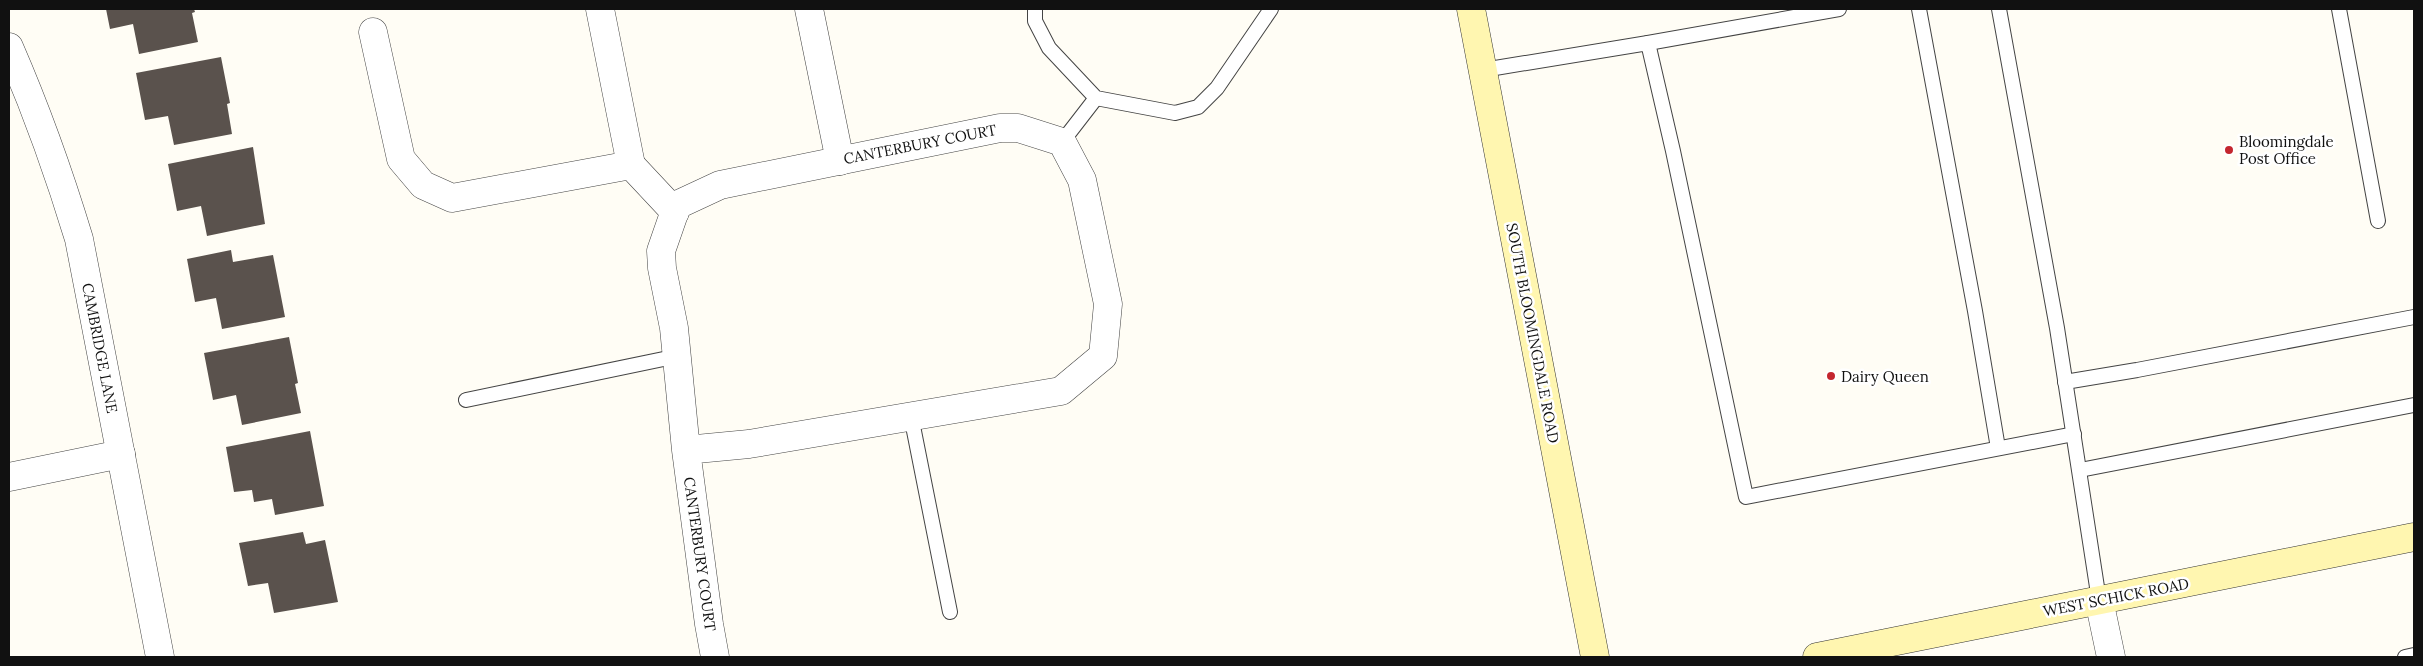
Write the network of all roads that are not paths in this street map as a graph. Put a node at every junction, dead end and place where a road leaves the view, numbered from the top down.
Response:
1 (600, 9) edge
2 (810, 9) edge
3 (1035, 9) edge
4 (1271, 9) edge
5 (1471, 9) edge
6 (1839, 9) edge
7 (1919, 9) edge
8 (1999, 9) edge
9 (2339, 9) edge
10 (373, 32) dead end
11 (1648, 43) junction
12 (9, 47) edge
13 (1483, 70) junction
14 (1096, 98) junction
15 (1062, 142) junction
16 (840, 160) junction
17 (631, 165) junction
18 (675, 212) junction
19 (2378, 221) dead end
20 (2414, 317) edge
21 (678, 356) junction
22 (2066, 382) junction
23 (466, 400) dead end
24 (2414, 405) edge
25 (911, 416) junction
26 (2074, 434) junction
27 (1998, 448) junction
28 (686, 450) junction
29 (121, 454) junction
30 (2080, 470) junction
31 (9, 477) edge
32 (2414, 537) edge
33 (2099, 600) junction
34 (950, 612) dead end
35 (2414, 655) edge
36 (160, 657) edge
37 (715, 657) edge
38 (1595, 657) edge
39 (1817, 657) edge
40 (2111, 657) edge
41 (2406, 657) edge

1 - 17 street
2 - 16 street
3 - 14 lane
4 - 14 lane
5 - 13 main road, SOUTH BLOOMINGDALE ROAD
6 - 11 lane
7 - 27 lane
8 - 22 lane
9 - 19 lane
10 - 17 street
11 - 13 lane
11 - 27 lane
12 - 29 street, CAMBRIDGE LANE
13 - 38 main road, SOUTH BLOOMINGDALE ROAD
14 - 15 lane
15 - 16 street, CANTERBURY COURT
15 - 25 street
16 - 18 street, CANTERBURY COURT
17 - 18 street
18 - 21 street, CANTERBURY COURT
20 - 22 lane
21 - 23 lane
21 - 28 street, CANTERBURY COURT
22 - 26 lane
24 - 30 lane
25 - 28 street
25 - 34 lane
26 - 27 lane
26 - 30 lane
28 - 37 street, CANTERBURY COURT
29 - 31 street
29 - 36 street, CAMBRIDGE LANE
30 - 33 lane
32 - 33 main road, WEST SCHICK ROAD
33 - 39 main road, WEST SCHICK ROAD
33 - 40 street
35 - 41 lane

